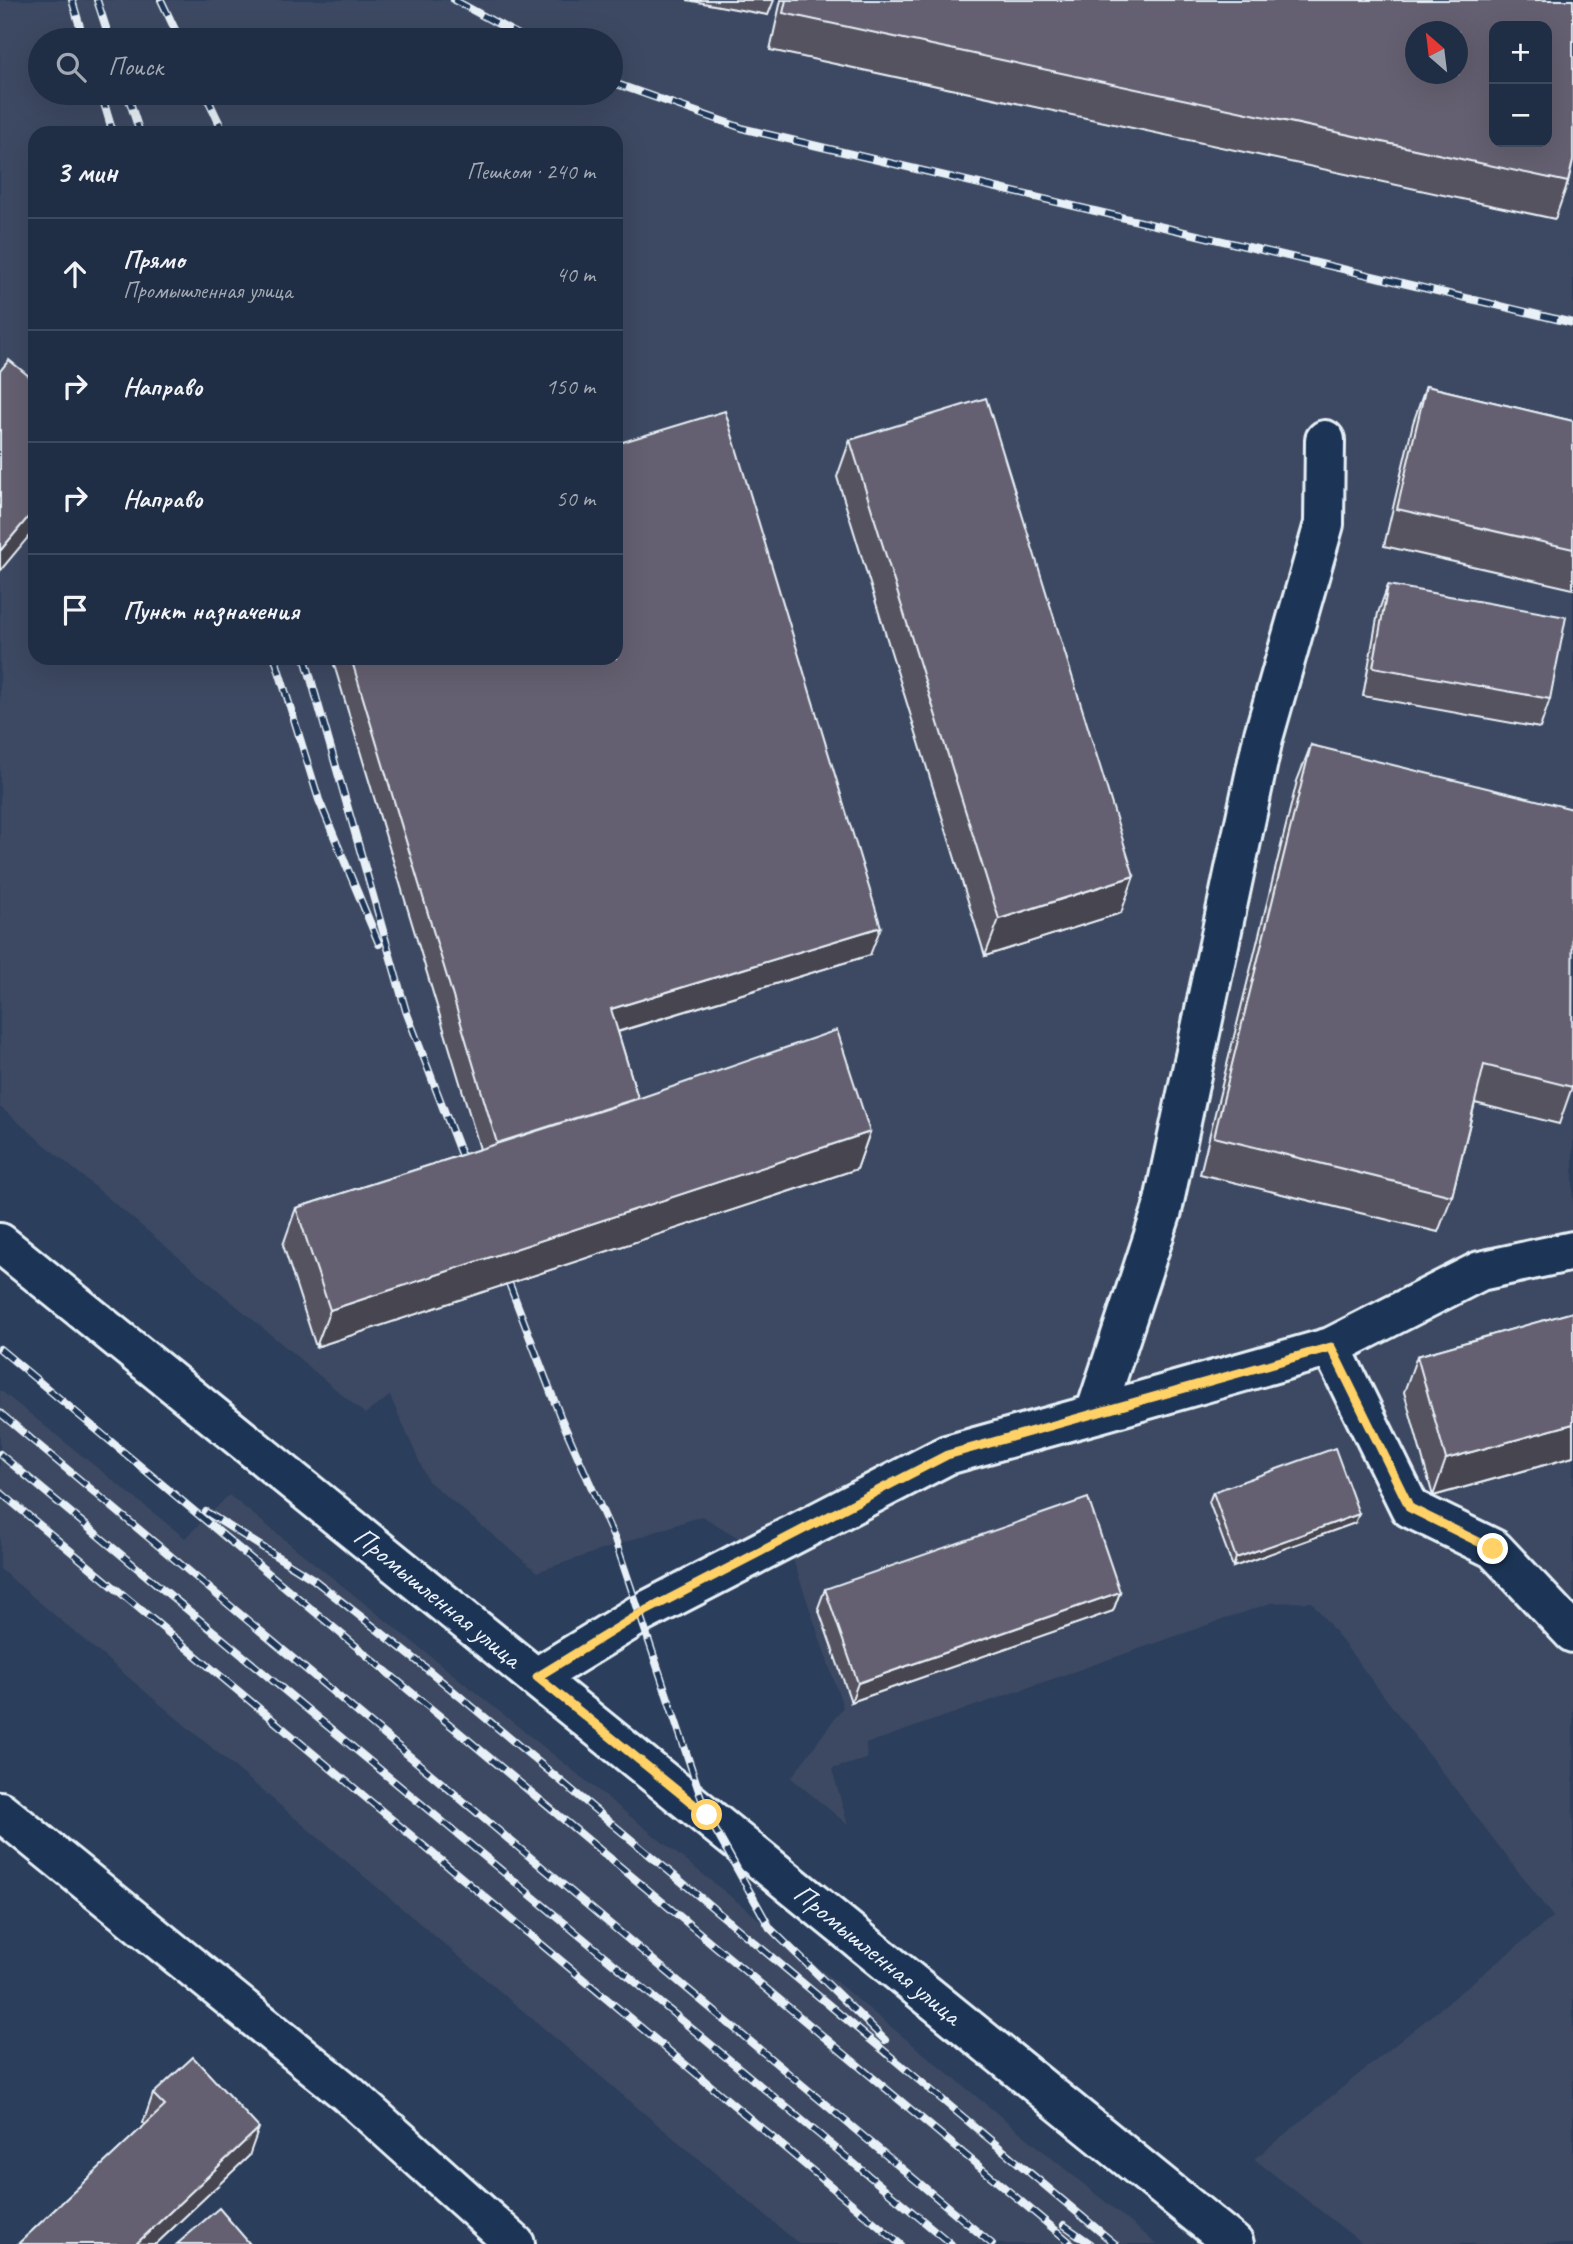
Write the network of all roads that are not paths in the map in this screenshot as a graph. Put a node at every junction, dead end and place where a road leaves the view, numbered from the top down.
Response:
1 (1325, 440) dead end
2 (0, 1243) edge
3 (1573, 1251) edge
4 (1331, 1347) junction
5 (1095, 1414) junction
6 (1573, 1633) edge
7 (537, 1677) junction
8 (0, 1811) edge
9 (516, 2244) edge
10 (1234, 2244) edge

1 - 5 street
2 - 7 street, Промышленная улица
3 - 4 street
4 - 5 street
4 - 6 street
5 - 7 street
7 - 10 street, Промышленная улица
8 - 9 street

